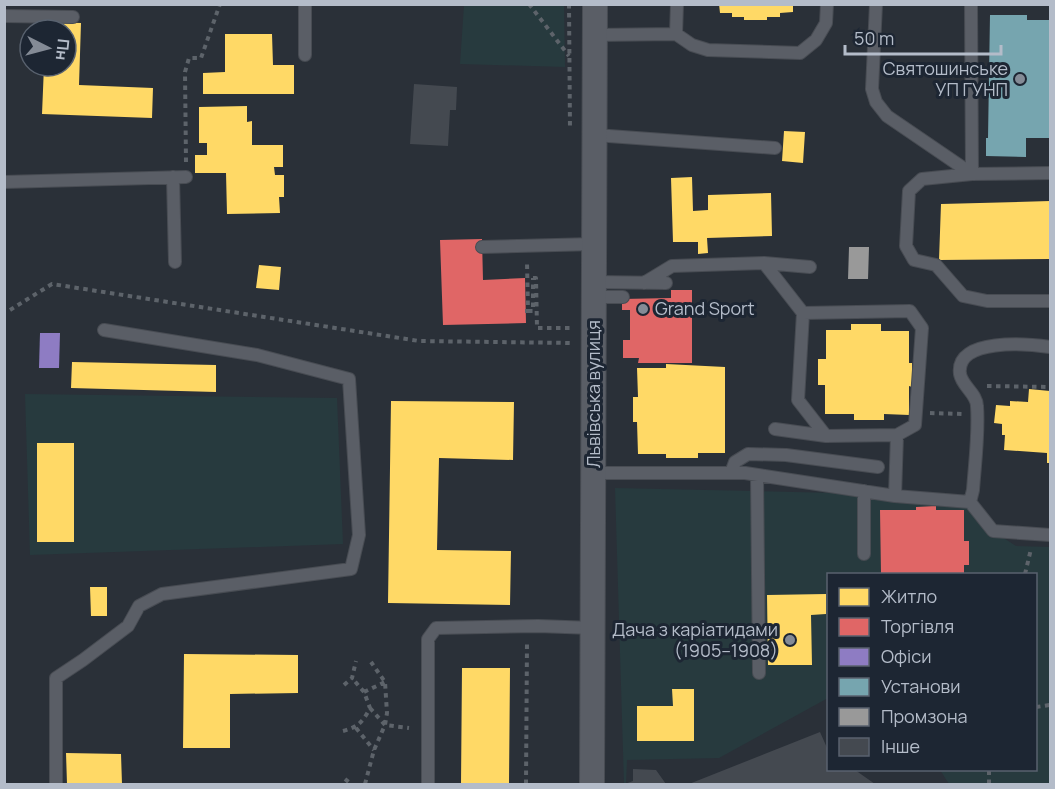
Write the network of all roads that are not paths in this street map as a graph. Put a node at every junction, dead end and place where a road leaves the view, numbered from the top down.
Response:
1 (305, 4) edge
2 (595, 4) edge
3 (677, 4) edge
4 (827, 4) edge
5 (876, 4) edge
6 (971, 4) edge
7 (4, 16) edge
8 (73, 17) dead end
9 (676, 34) junction
10 (595, 35) junction
11 (305, 55) dead end
12 (594, 135) junction
13 (775, 148) dead end
14 (1050, 173) edge
15 (972, 174) junction
16 (4, 182) edge
17 (482, 246) dead end
18 (175, 262) dead end
19 (764, 262) junction
20 (810, 267) dead end
21 (644, 283) junction
22 (666, 283) dead end
23 (591, 294) junction
24 (622, 297) dead end
25 (1050, 301) edge
26 (803, 313) junction
27 (104, 330) dead end
28 (1050, 347) edge
29 (775, 429) dead end
30 (897, 435) junction
31 (826, 436) junction
32 (878, 467) dead end
33 (593, 473) junction
34 (731, 473) junction
35 (757, 475) junction
36 (864, 491) junction
37 (894, 496) junction
38 (970, 502) junction
39 (1050, 535) edge
40 (864, 554) dead end
41 (593, 628) junction
42 (759, 673) dead end
43 (56, 784) edge
44 (428, 784) edge
45 (592, 784) edge

1 - 11 lane
2 - 10 street, Львівська вулиця
3 - 9 lane
4 - 9 lane
5 - 15 lane
6 - 15 lane
7 - 8 lane
9 - 10 lane
10 - 12 street, Львівська вулиця
12 - 13 lane
12 - 23 street, Львівська вулиця
14 - 15 lane
15 - 25 lane
16 - 18 lane
17 - 23 lane
19 - 20 lane
19 - 21 lane
19 - 26 lane
21 - 22 lane
21 - 23 lane
23 - 24 lane
23 - 33 street, Львівська вулиця
26 - 30 lane
26 - 31 lane
27 - 43 lane
28 - 38 lane
29 - 31 lane
30 - 31 lane
30 - 37 lane
32 - 34 lane
33 - 34 lane
33 - 41 street, Львівська вулиця
34 - 35 lane
35 - 36 lane
35 - 42 lane
36 - 37 lane
36 - 40 lane
37 - 38 lane
38 - 39 lane
41 - 44 lane
41 - 45 street, Львівська вулиця

